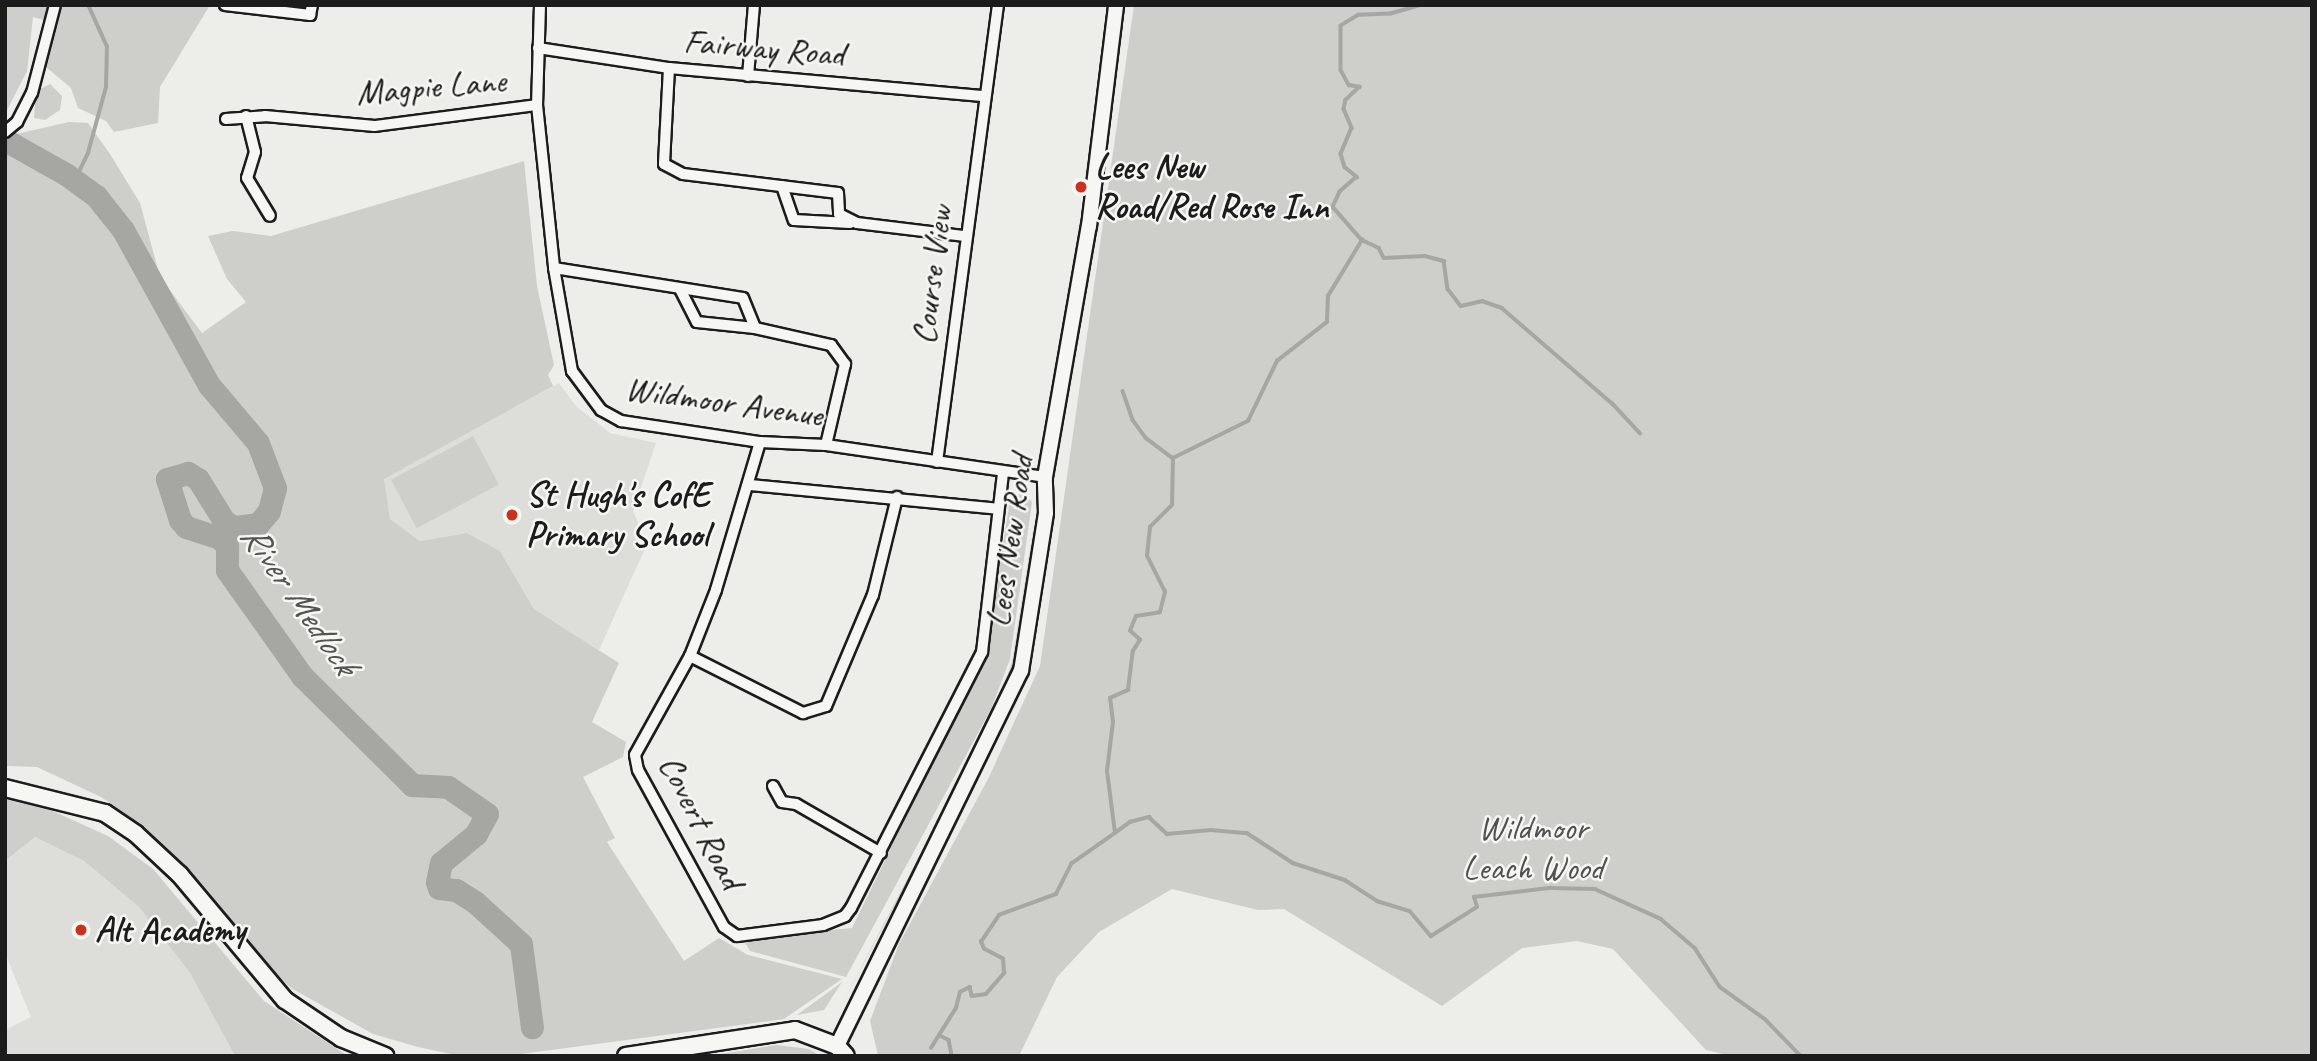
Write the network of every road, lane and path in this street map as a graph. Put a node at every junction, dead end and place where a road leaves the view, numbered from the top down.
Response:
1 (55, 5) edge
2 (225, 5) edge
3 (312, 5) edge
4 (540, 5) edge
5 (754, 5) edge
6 (998, 5) edge
7 (1116, 5) edge
8 (538, 48) junction
9 (669, 68) junction
10 (748, 76) junction
11 (985, 96) junction
12 (537, 105) junction
13 (246, 116) junction
14 (226, 118) dead end
15 (5, 132) edge
16 (782, 186) junction
17 (270, 216) dead end
18 (857, 223) junction
19 (965, 236) junction
20 (554, 268) junction
21 (680, 289) junction
22 (755, 328) junction
23 (760, 442) junction
24 (826, 445) junction
25 (937, 462) junction
26 (1003, 472) junction
27 (1045, 477) junction
28 (750, 485) junction
29 (897, 497) junction
30 (998, 509) junction
31 (690, 656) junction
32 (774, 786) dead end
33 (5, 788) edge
34 (881, 853) junction
35 (841, 1051) edge
36 (385, 1056) edge
37 (626, 1056) edge

1 - 15 street
2 - 3 street
4 - 8 street, Wildmoor Avenue
5 - 10 street
6 - 11 street, Course View
7 - 27 street, Lees New Road
8 - 9 street, Fairway Road
8 - 12 street, Wildmoor Avenue
9 - 10 street, Fairway Road
9 - 16 street
10 - 11 street, Fairway Road
11 - 19 street, Course View
12 - 13 street, Magpie Lane
12 - 20 street, Wildmoor Avenue
13 - 14 street, Magpie Lane
13 - 17 street
16 - 18 street
16 - 18 street
18 - 19 street
19 - 25 street, Course View
20 - 21 street
20 - 23 street, Wildmoor Avenue
21 - 22 street
21 - 22 street
22 - 24 street
23 - 24 street, Wildmoor Avenue
23 - 28 street, Covert Road
24 - 25 street, Wildmoor Avenue
25 - 26 street, Wildmoor Avenue
26 - 27 street, Wildmoor Avenue
26 - 30 street, Covert Road
27 - 35 street, Lees New Road
28 - 29 street
28 - 31 street, Covert Road
29 - 30 street
29 - 31 street
30 - 34 street, Covert Road
31 - 34 street, Covert Road
32 - 34 street
33 - 36 main road
35 - 37 main road

